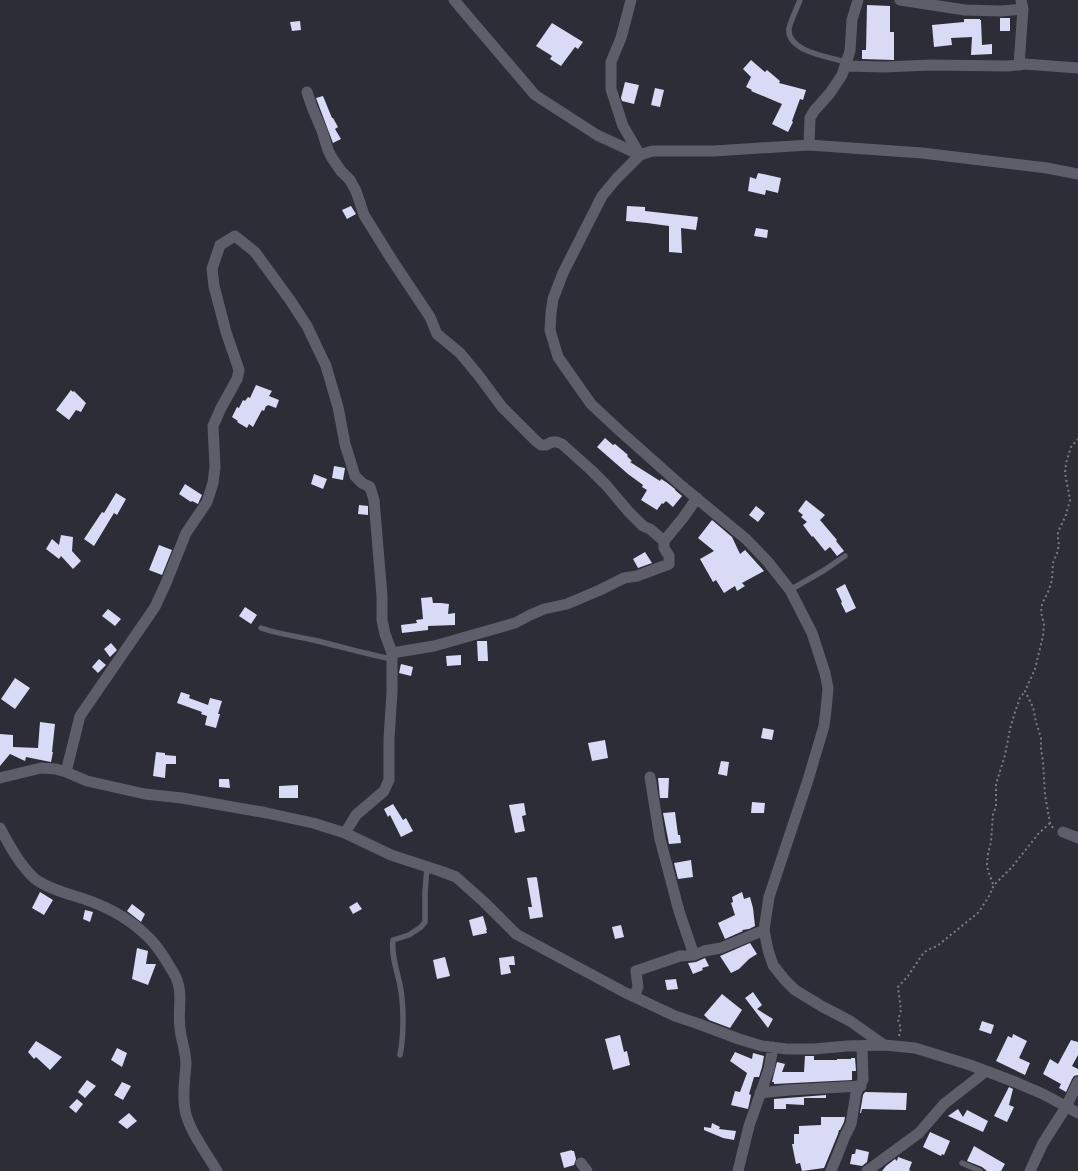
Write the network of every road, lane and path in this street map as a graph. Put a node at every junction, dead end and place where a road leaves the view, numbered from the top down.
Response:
1 (454, 0) edge
2 (631, 0) edge
3 (800, 0) edge
4 (858, 0) edge
5 (900, 0) edge
6 (1022, 5) edge
7 (846, 64) junction
8 (1019, 65) junction
9 (1078, 68) edge
10 (307, 92) dead end
11 (809, 145) junction
12 (640, 155) junction
13 (1078, 174) edge
14 (1078, 439) edge
15 (697, 498) junction
16 (664, 541) junction
17 (845, 556) dead end
18 (790, 590) junction
19 (261, 628) dead end
20 (392, 656) junction
21 (1025, 691) junction
22 (66, 772) junction
23 (650, 777) dead end
24 (0, 778) edge
25 (1050, 823) junction
26 (0, 828) edge
27 (345, 832) junction
28 (1063, 832) joint
29 (1078, 838) edge
30 (427, 867) junction
31 (994, 885) junction
32 (764, 930) junction
33 (694, 955) junction
34 (634, 997) junction
35 (884, 1045) junction
36 (862, 1046) junction
37 (897, 1046) junction
38 (773, 1047) junction
39 (400, 1055) dead end
40 (985, 1072) junction
41 (1078, 1082) edge
42 (861, 1086) junction
43 (760, 1093) junction
44 (1066, 1107) junction
45 (1078, 1113) edge
46 (962, 1163) dead end
47 (217, 1171) edge
48 (738, 1171) edge
49 (832, 1171) edge
50 (867, 1171) edge
51 (980, 1171) edge
52 (1030, 1171) edge

1 - 12 street
2 - 12 street
3 - 7 lane
4 - 7 street
5 - 6 street
6 - 8 street
7 - 8 street
7 - 11 street
8 - 9 street
10 - 16 street
11 - 12 street
11 - 13 street
12 - 15 street
14 - 21 path
15 - 16 street
15 - 18 street
16 - 20 street
17 - 18 lane
18 - 32 street
19 - 20 lane
20 - 22 street
20 - 27 street
21 - 25 path
21 - 31 path
22 - 24 street
22 - 27 street
23 - 33 street
25 - 28 path
25 - 31 path
26 - 47 street
27 - 30 street
28 - 29 street
30 - 34 street
30 - 39 lane
31 - 37 path
32 - 33 street
32 - 35 street
33 - 34 street
34 - 38 street
35 - 36 street
35 - 37 street
36 - 38 street
36 - 42 street
37 - 40 street
38 - 43 street
40 - 44 street
40 - 50 street
41 - 44 street
42 - 43 street
42 - 49 street
43 - 48 street
44 - 45 street
44 - 52 street
46 - 51 lane

